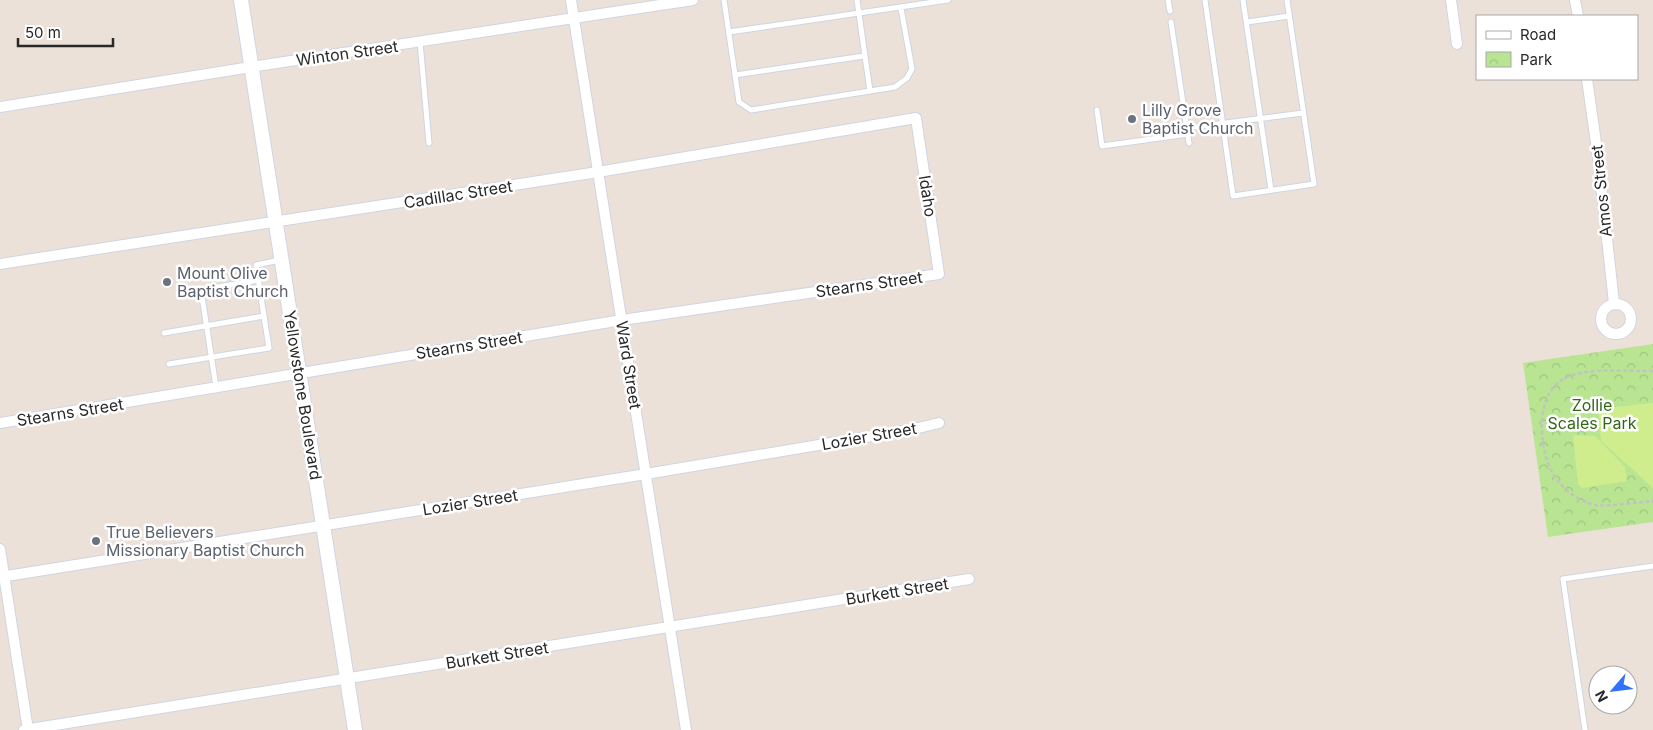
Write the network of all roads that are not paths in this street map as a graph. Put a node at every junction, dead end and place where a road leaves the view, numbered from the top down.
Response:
1 (241, 0) edge
2 (571, 0) edge
3 (693, 0) edge
4 (724, 0) edge
5 (856, 0) edge
6 (948, 0) edge
7 (1168, 0) edge
8 (1205, 0) edge
9 (1244, 0) edge
10 (1287, 0) edge
11 (1451, 0) edge
12 (1575, 0) edge
13 (928, 2) edge
14 (901, 8) junction
15 (1170, 11) dead end
16 (858, 12) junction
17 (1578, 15) edge
18 (1289, 16) junction
19 (574, 19) junction
20 (1171, 22) dead end
21 (1247, 22) junction
22 (729, 32) junction
23 (420, 42) junction
24 (1457, 44) dead end
25 (864, 56) junction
26 (251, 67) junction
27 (735, 75) junction
28 (1587, 80) edge
29 (870, 91) junction
30 (0, 107) edge
31 (1098, 110) dead end
32 (1303, 113) junction
33 (916, 118) joint
34 (1261, 118) junction
35 (1223, 124) junction
36 (1187, 131) junction
37 (429, 143) dead end
38 (1189, 143) dead end
39 (598, 172) junction
40 (1271, 190) junction
41 (276, 222) junction
42 (281, 259) junction
43 (0, 264) edge
44 (939, 274) joint
45 (258, 280) junction
46 (200, 290) junction
47 (184, 292) dead end
48 (1614, 303) dead end
49 (264, 316) junction
50 (622, 320) junction
51 (206, 326) junction
52 (164, 333) dead end
53 (211, 357) junction
54 (169, 364) dead end
55 (299, 373) junction
56 (216, 387) junction
57 (0, 423) edge
58 (939, 423) dead end
59 (646, 474) junction
60 (323, 525) junction
61 (0, 549) edge
62 (1653, 566) edge
63 (2, 576) edge
64 (969, 579) dead end
65 (670, 627) junction
66 (347, 678) junction
67 (27, 730) edge
68 (355, 730) edge
69 (686, 730) edge
70 (1585, 730) edge

1 - 26 street, Yellowstone Boulevard
2 - 19 street, Ward Street
3 - 19 street, Winton Street
4 - 22 lane
5 - 16 lane
6 - 13 lane
7 - 15 lane
8 - 35 lane
9 - 21 lane
10 - 18 lane
11 - 24 street
12 - 17 street
13 - 14 lane
14 - 16 lane
14 - 29 lane
16 - 22 lane
16 - 25 lane
18 - 21 lane
18 - 32 lane
19 - 23 street, Winton Street
19 - 39 street, Ward Street
20 - 36 lane
21 - 34 lane
22 - 27 lane
23 - 26 street, Winton Street
23 - 37 lane
25 - 27 lane
25 - 29 lane
26 - 30 street, Winton Street
26 - 41 street, Yellowstone Boulevard
27 - 29 lane
28 - 48 street, Amos Street
31 - 36 lane
32 - 34 lane
32 - 40 lane
33 - 39 street, Cadillac Street
33 - 44 street, Idaho
34 - 35 lane
34 - 40 lane
35 - 36 lane
35 - 40 lane
36 - 38 lane
39 - 41 street, Cadillac Street
39 - 50 street, Ward Street
41 - 42 street, Yellowstone Boulevard
41 - 43 street, Cadillac Street
42 - 45 lane
42 - 55 street, Yellowstone Boulevard
44 - 50 street, Stearns Street
45 - 46 lane
45 - 49 lane
46 - 47 lane
46 - 51 lane
49 - 51 lane
49 - 53 lane
50 - 55 street, Stearns Street
50 - 59 street, Ward Street
51 - 52 lane
51 - 53 lane
53 - 54 lane
53 - 56 lane
55 - 56 street, Stearns Street
55 - 60 street, Yellowstone Boulevard
56 - 57 street, Stearns Street
58 - 59 street, Lozier Street
59 - 60 street, Lozier Street
59 - 65 street, Ward Street
60 - 63 street, Lozier Street
60 - 66 street, Yellowstone Boulevard
61 - 63 street
62 - 70 lane
63 - 67 street
64 - 65 street, Burkett Street
65 - 66 street, Burkett Street
65 - 69 street, Ward Street
66 - 67 street, Burkett Street
66 - 68 street, Yellowstone Boulevard

